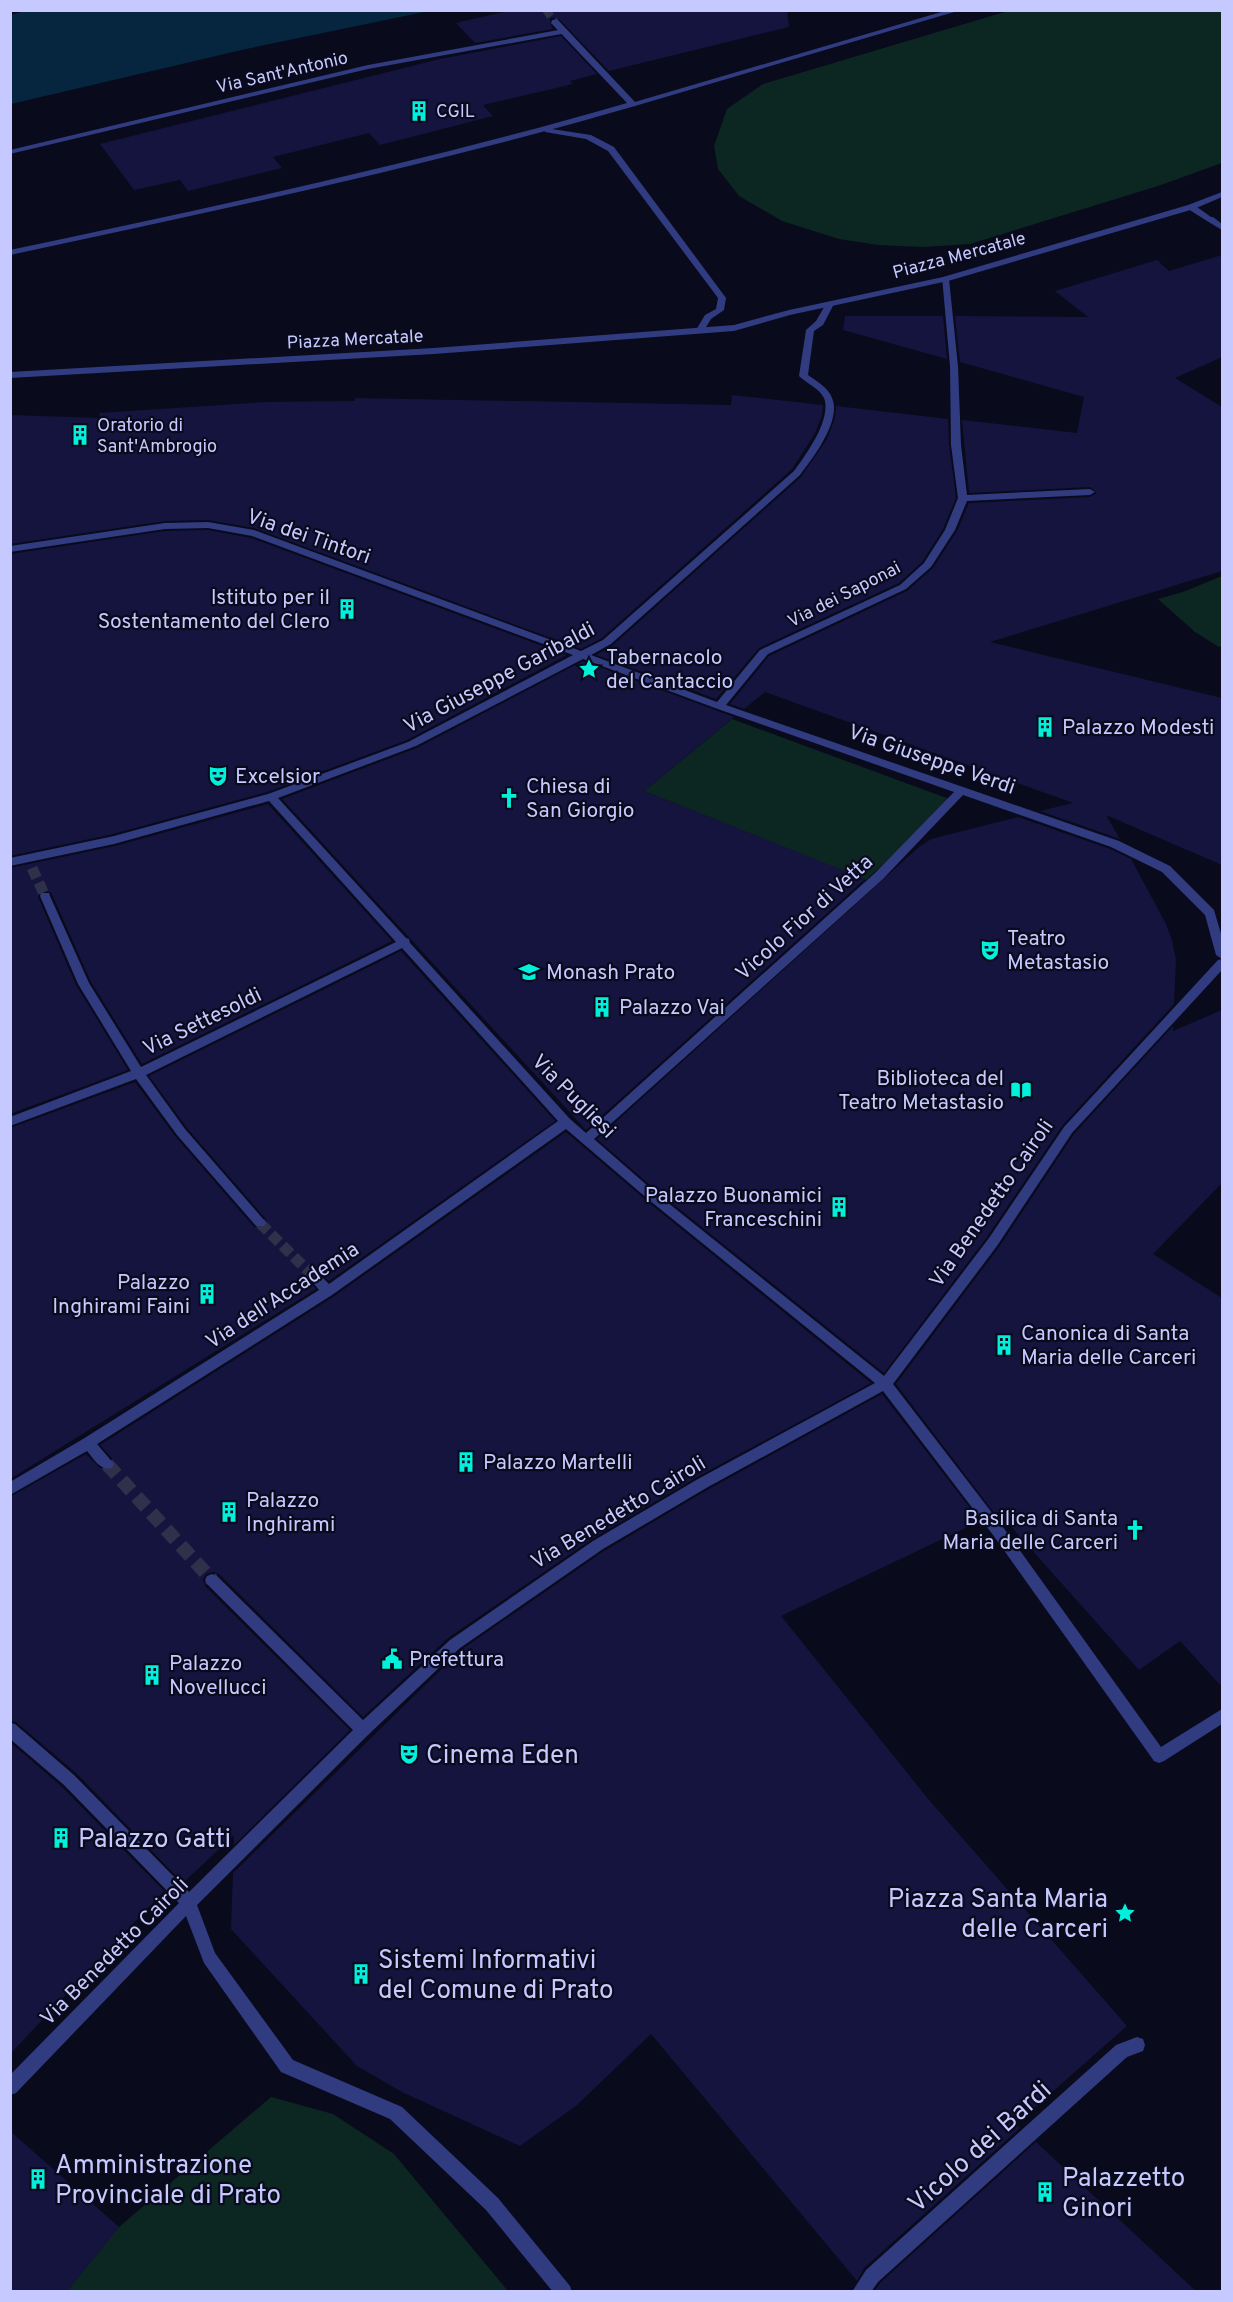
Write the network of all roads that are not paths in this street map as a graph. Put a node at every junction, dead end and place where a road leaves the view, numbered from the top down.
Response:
1 (957, 10) edge
2 (555, 22) tunnel mouth
3 (564, 31) junction
4 (632, 104) junction
5 (548, 130) junction
6 (10, 152) edge
7 (1222, 194) edge
8 (1191, 207) junction
9 (1222, 228) edge
10 (10, 253) edge
11 (945, 279) junction
12 (830, 304) junction
13 (700, 330) junction
14 (10, 375) edge
15 (1090, 492) dead end
16 (963, 498) junction
17 (10, 549) edge
18 (585, 654) junction
19 (719, 706) junction
20 (962, 790) junction
21 (271, 797) junction
22 (10, 862) edge
23 (45, 896) tunnel mouth
24 (405, 942) junction
25 (1222, 955) edge
26 (1222, 963) edge
27 (139, 1074) junction
28 (10, 1122) edge
29 (566, 1122) junction
30 (587, 1139) junction
31 (260, 1222) tunnel mouth
32 (317, 1280) tunnel mouth
33 (328, 1291) junction
34 (885, 1384) junction
35 (88, 1443) junction
36 (107, 1464) tunnel mouth
37 (10, 1489) edge
38 (212, 1580) tunnel mouth
39 (1222, 1716) edge
40 (10, 1729) edge
41 (363, 1730) junction
42 (189, 1903) junction
43 (1137, 2045) dead end
44 (10, 2087) edge
45 (564, 2292) edge
46 (860, 2292) edge

1 - 4 street
2 - 3 street
3 - 4 street
3 - 6 street, Via Sant'Antonio
4 - 5 street
5 - 10 street
5 - 13 street
7 - 8 street, Piazza Mercatale
8 - 9 street
8 - 11 street, Piazza Mercatale
11 - 12 street, Piazza Mercatale
11 - 16 street, Via dei Saponai
12 - 13 street, Piazza Mercatale
12 - 18 street, Via Giuseppe Garibaldi
13 - 14 street, Piazza Mercatale
15 - 16 street
16 - 19 street, Via dei Saponai
17 - 18 street, Via dei Tintori
18 - 19 street, Via Giuseppe Verdi
18 - 21 street, Via Giuseppe Garibaldi
19 - 20 street, Via Giuseppe Verdi
20 - 25 street, Via Giuseppe Verdi
20 - 30 street, Vicolo Fior di Vetta
21 - 22 street, Via Giuseppe Garibaldi
21 - 24 street, Via Pugliesi
23 - 27 street
24 - 27 street, Via Settesoldi
24 - 29 street, Via Pugliesi
26 - 34 street, Via Benedetto Cairoli
27 - 28 street, Via Settesoldi
27 - 31 street
29 - 30 street, Via Pugliesi
29 - 33 street, Via dell'Accademia
30 - 34 street, Via Pugliesi
32 - 33 street
33 - 35 street, Via dell'Accademia
34 - 39 street, Via Pugliesi
34 - 41 street, Via Benedetto Cairoli
35 - 36 street
35 - 37 street, Via dell'Accademia
38 - 41 street
40 - 42 street
41 - 42 street, Via Benedetto Cairoli
42 - 44 street, Via Benedetto Cairoli
42 - 45 street
43 - 46 street, Vicolo dei Bardi

